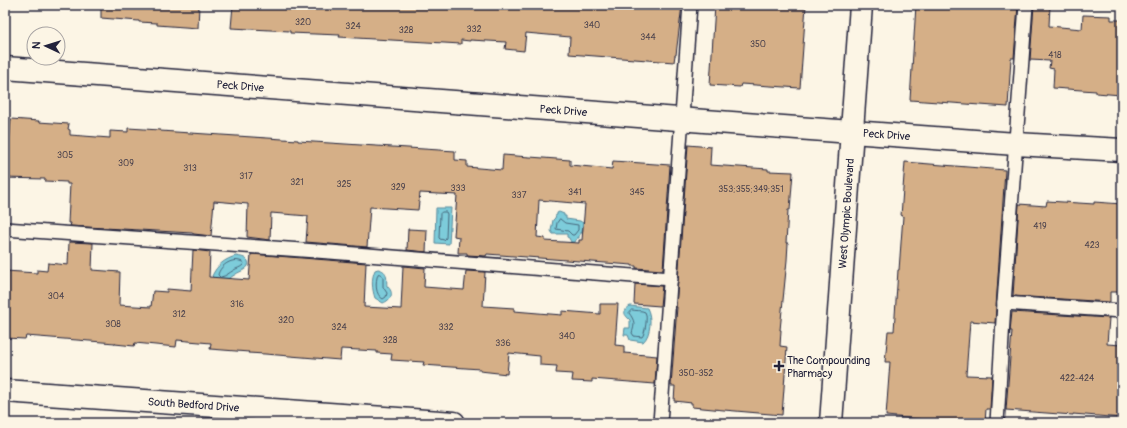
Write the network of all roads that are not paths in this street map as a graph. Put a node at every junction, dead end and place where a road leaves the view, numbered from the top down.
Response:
1 (690, 5) edge
2 (861, 5) edge
3 (1026, 5) edge
4 (5, 68) edge
5 (682, 119) junction
6 (852, 132) junction
7 (1016, 144) junction
8 (1122, 150) edge
9 (5, 229) edge
10 (671, 279) junction
11 (1004, 303) junction
12 (1122, 311) edge
13 (5, 391) edge
14 (454, 423) edge
15 (660, 423) edge
16 (831, 423) edge
17 (997, 423) edge

1 - 5 lane
2 - 6 street, West Olympic Boulevard
3 - 7 lane
4 - 5 street, Peck Drive
5 - 6 street, Peck Drive
5 - 10 lane
6 - 7 street, Peck Drive
6 - 16 street, West Olympic Boulevard
7 - 8 street, Peck Drive
7 - 11 lane
9 - 10 lane
10 - 15 lane
11 - 12 lane
11 - 17 lane
13 - 14 street, South Bedford Drive

